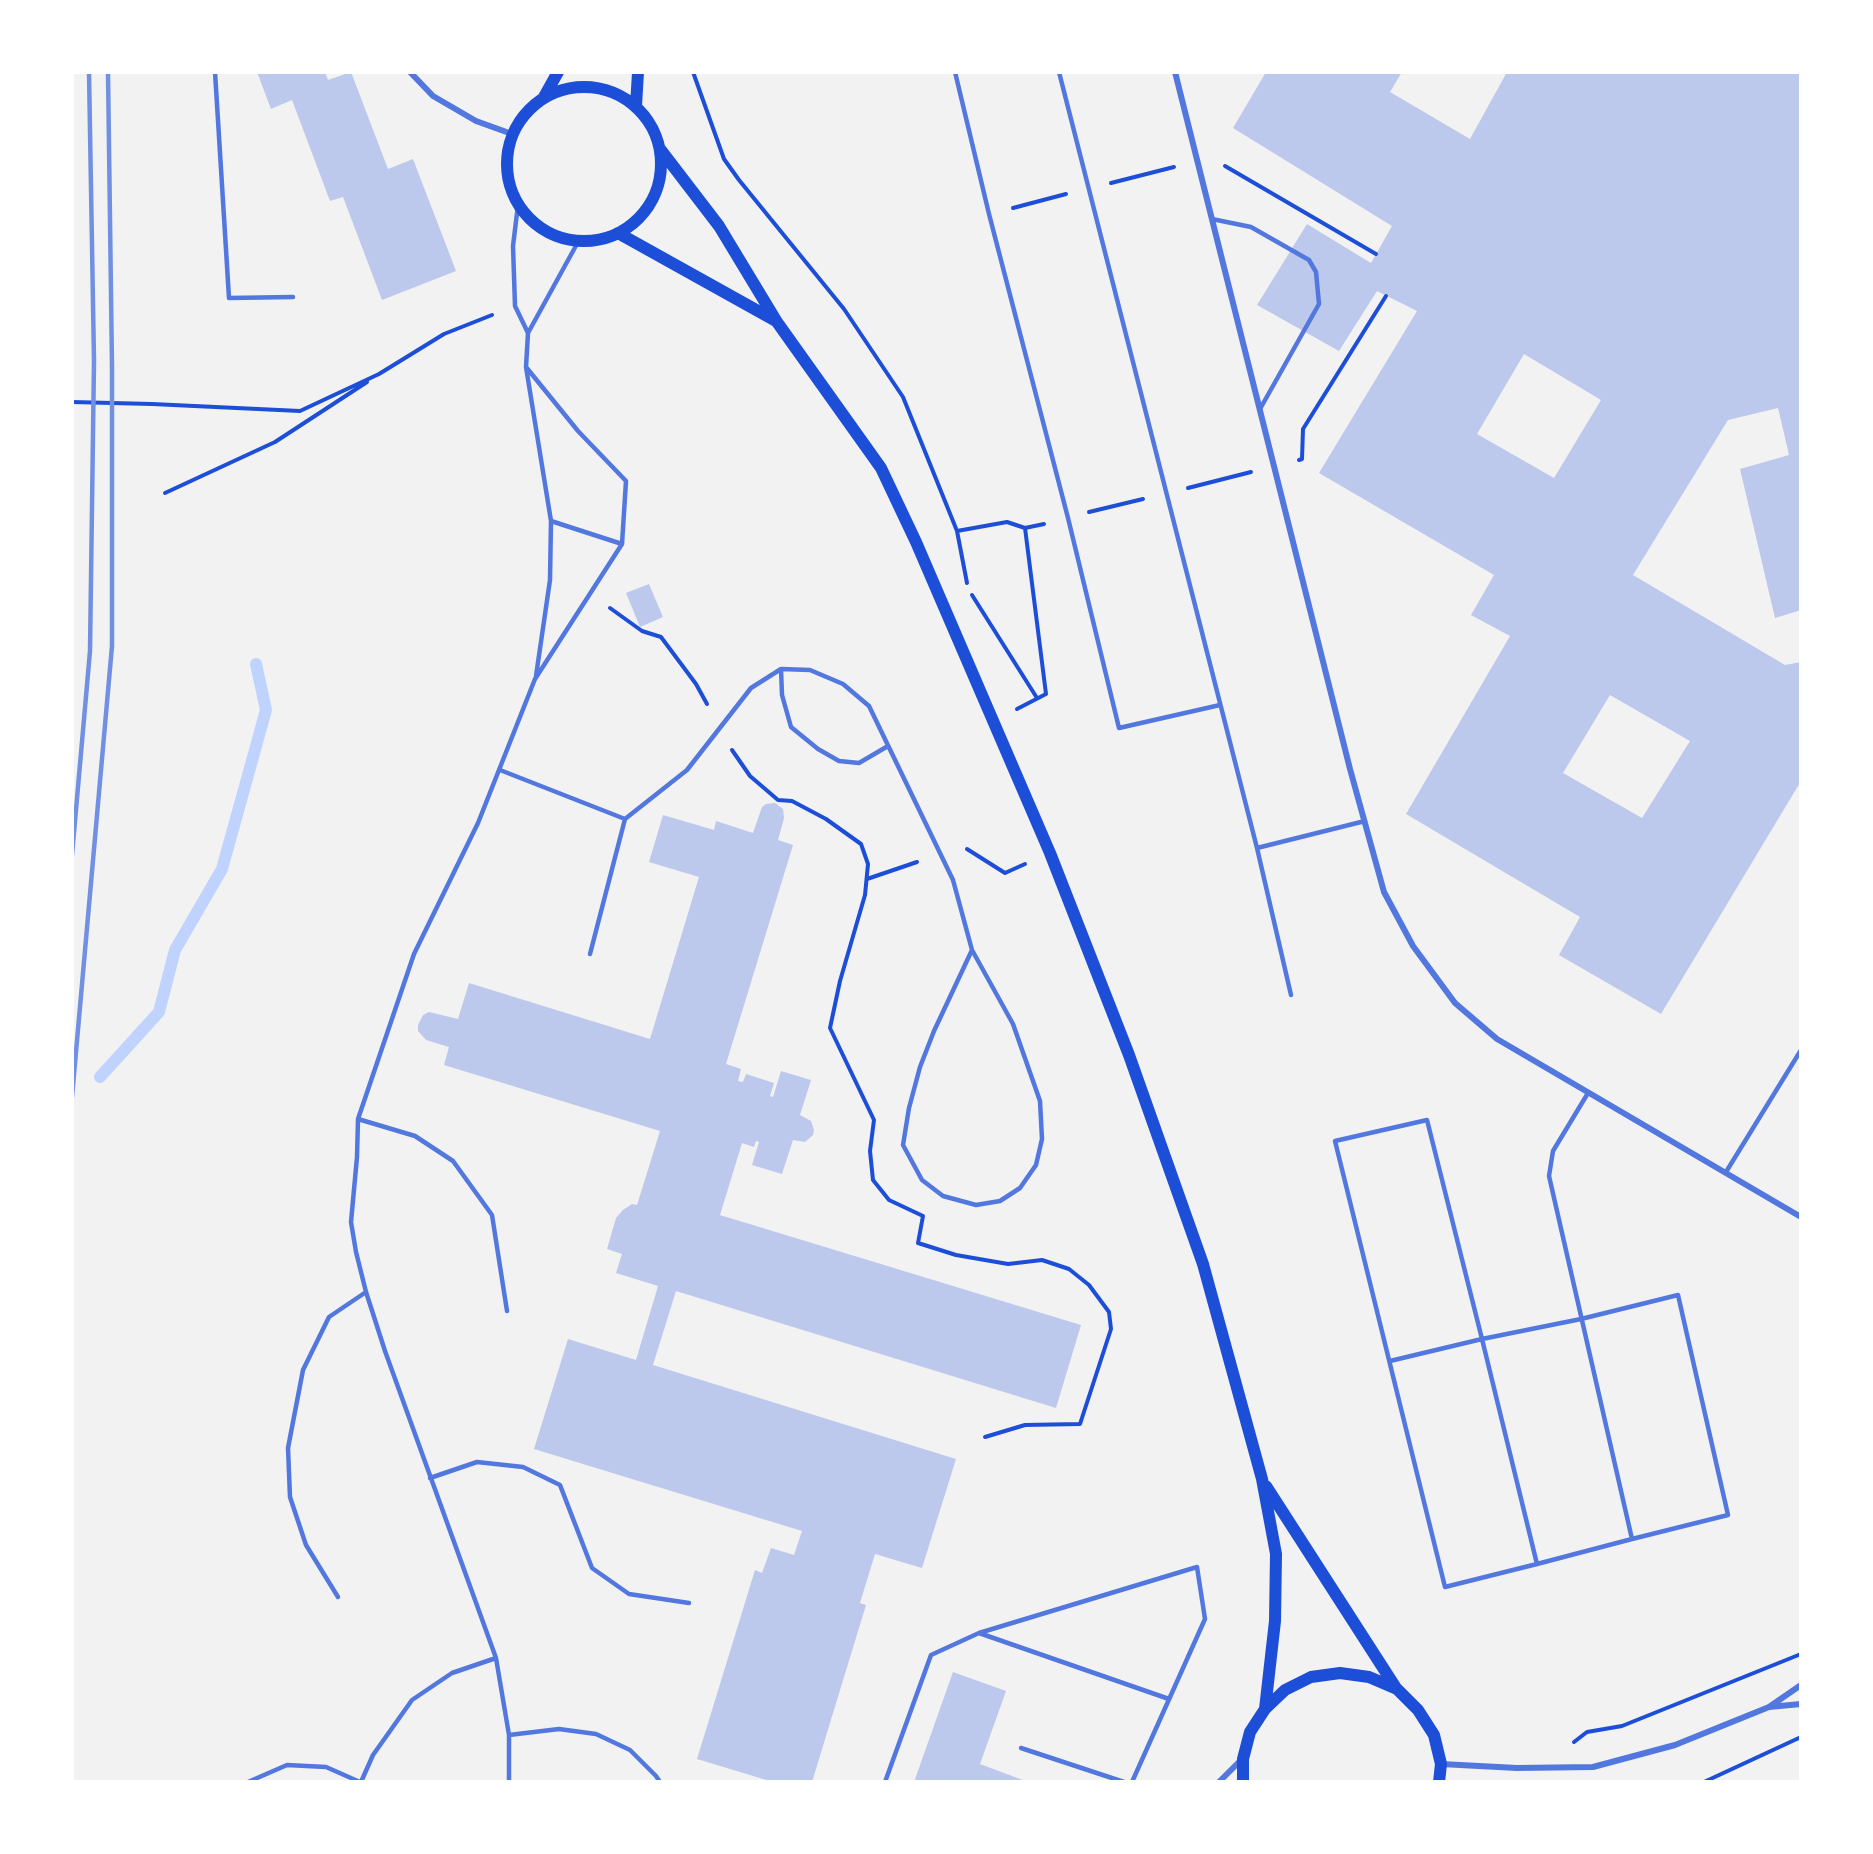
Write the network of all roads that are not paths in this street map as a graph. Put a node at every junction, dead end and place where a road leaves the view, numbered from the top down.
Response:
1 (215, 72) edge
2 (410, 72) edge
3 (558, 72) edge
4 (638, 72) edge
5 (955, 72) edge
6 (1059, 72) edge
7 (1175, 72) edge
8 (544, 97) junction
9 (636, 106) junction
10 (512, 134) junction
11 (660, 149) junction
12 (518, 205) junction
13 (1212, 219) junction
14 (618, 233) junction
15 (578, 242) junction
16 (293, 297) dead end
17 (777, 322) junction
18 (528, 333) junction
19 (526, 367) junction
20 (1260, 409) junction
21 (551, 520) junction
22 (622, 544) junction
23 (781, 669) junction
24 (535, 679) junction
25 (1220, 705) junction
26 (888, 747) junction
27 (500, 770) junction
28 (625, 819) junction
29 (1365, 821) junction
30 (1257, 848) junction
31 (972, 950) junction
32 (590, 954) dead end
33 (1291, 995) dead end
34 (1801, 1050) edge
35 (1588, 1093) junction
36 (358, 1119) junction
37 (1726, 1173) junction
38 (1801, 1217) edge
39 (366, 1292) junction
40 (507, 1311) dead end
41 (1581, 1319) junction
42 (1482, 1339) junction
43 (1389, 1361) junction
44 (430, 1478) junction
45 (1262, 1479) junction
46 (1632, 1539) junction
47 (1537, 1564) junction
48 (338, 1597) dead end
49 (689, 1603) dead end
50 (979, 1633) junction
51 (496, 1658) junction
52 (1801, 1685) edge
53 (1397, 1689) junction
54 (1169, 1699) junction
55 (1801, 1704) edge
56 (1769, 1707) junction
57 (1265, 1709) junction
58 (509, 1735) junction
59 (1021, 1748) dead end
60 (1242, 1759) junction
61 (1441, 1764) junction
62 (248, 1782) edge
63 (361, 1782) edge
64 (509, 1782) edge
65 (660, 1782) edge
66 (885, 1782) edge
67 (1124, 1782) edge
68 (1132, 1782) edge
69 (1219, 1782) edge
70 (1243, 1782) edge
71 (1439, 1782) edge

1 - 16 lane
2 - 10 street
3 - 8 main road
4 - 9 main road
5 - 25 lane
6 - 25 lane
7 - 13 street
8 - 9 main road
8 - 10 main road
9 - 11 main road
10 - 12 main road
11 - 14 main road
11 - 17 main road
12 - 15 main road
12 - 18 lane
13 - 20 street
13 - 20 lane
14 - 15 main road
14 - 17 main road
15 - 18 lane
17 - 45 main road
18 - 19 lane
19 - 21 lane
19 - 22 lane
20 - 29 street
21 - 22 lane
21 - 24 lane
22 - 24 lane
23 - 26 lane
23 - 26 lane
23 - 28 lane
24 - 27 lane
25 - 30 lane
26 - 31 lane
27 - 28 lane
27 - 36 lane
28 - 32 lane
29 - 30 lane
29 - 35 street
30 - 33 lane
31 - 31 lane
34 - 37 lane
35 - 37 street
35 - 41 lane
36 - 39 lane
36 - 40 lane
37 - 38 street
39 - 44 lane
39 - 48 lane
41 - 42 lane
41 - 46 lane
41 - 46 lane
42 - 43 lane
42 - 43 lane
42 - 47 lane
43 - 47 lane
44 - 49 lane
44 - 51 lane
45 - 53 main road
45 - 57 main road
46 - 47 lane
50 - 54 lane
50 - 54 lane
50 - 66 lane
51 - 58 lane
51 - 63 lane
52 - 56 street
53 - 57 main road
53 - 61 main road
54 - 68 lane
55 - 56 street
56 - 61 street
57 - 60 main road
58 - 64 lane
58 - 65 lane
59 - 67 lane
60 - 69 street
60 - 70 main road
61 - 71 main road
62 - 63 lane

